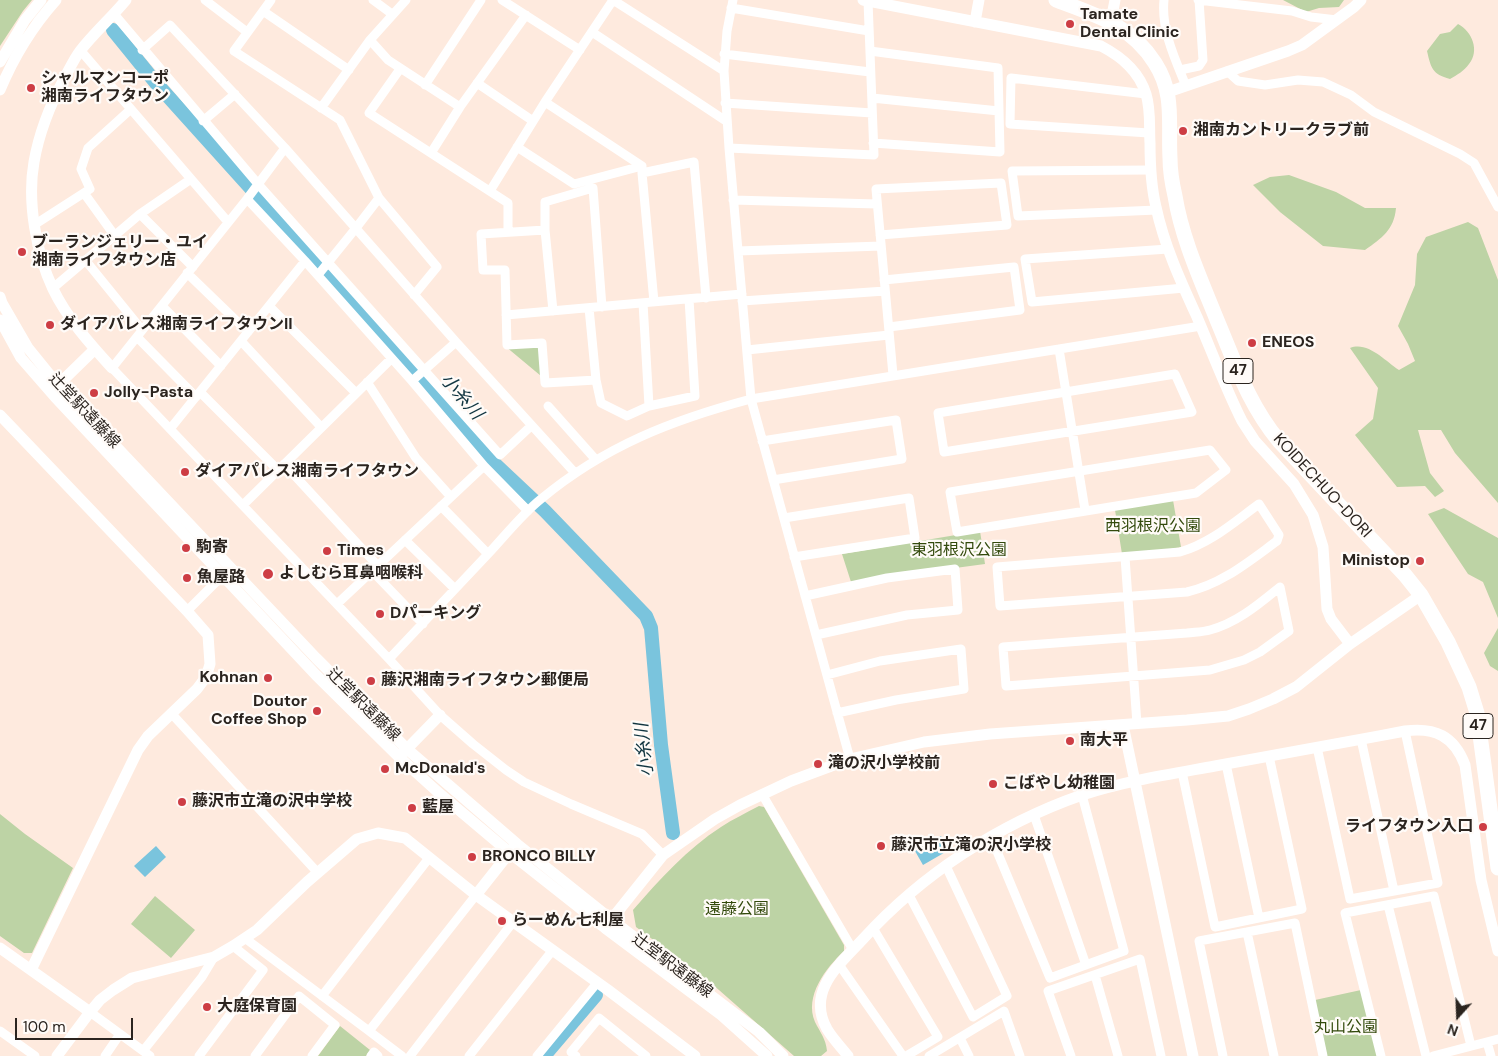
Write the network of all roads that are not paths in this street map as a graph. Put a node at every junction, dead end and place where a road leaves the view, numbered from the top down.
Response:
1 (41, 0) edge
2 (56, 0) edge
3 (126, 0) edge
4 (205, 0) edge
5 (271, 0) edge
6 (373, 0) edge
7 (406, 0) edge
8 (481, 0) edge
9 (502, 0) edge
10 (613, 0) edge
11 (865, 0) edge
12 (979, 0) edge
13 (1056, 0) edge
14 (1115, 0) edge
15 (1164, 0) edge
16 (1199, 0) edge
17 (1361, 0) edge
18 (732, 4) edge
19 (263, 11) junction
20 (114, 14) junction
21 (392, 14) junction
22 (526, 16) junction
23 (1336, 20) junction
24 (1111, 21) junction
25 (975, 22) junction
26 (869, 30) junction
27 (247, 32) junction
28 (592, 32) junction
29 (370, 40) junction
30 (80, 50) junction
31 (142, 50) junction
32 (580, 50) junction
33 (870, 51) junction
34 (724, 54) junction
35 (0, 62) edge
36 (400, 69) junction
37 (349, 70) junction
38 (1180, 70) junction
39 (724, 71) junction
40 (1227, 71) junction
41 (870, 72) junction
42 (477, 84) junction
43 (425, 85) junction
44 (1186, 86) junction
45 (0, 90) edge
46 (1168, 92) junction
47 (235, 94) junction
48 (1146, 94) junction
49 (872, 98) junction
50 (545, 102) junction
51 (725, 103) junction
52 (460, 107) junction
53 (321, 108) junction
54 (131, 109) junction
55 (999, 111) junction
56 (872, 113) junction
57 (726, 120) junction
58 (203, 121) junction
59 (533, 121) junction
60 (1150, 133) junction
61 (873, 143) junction
62 (516, 147) junction
63 (285, 148) junction
64 (728, 148) junction
65 (431, 153) junction
66 (1150, 170) junction
67 (192, 179) junction
68 (258, 184) junction
69 (490, 190) junction
70 (84, 193) junction
71 (379, 198) junction
72 (247, 199) junction
73 (733, 200) junction
74 (878, 204) junction
75 (1498, 207) edge
76 (1156, 210) junction
77 (140, 214) junction
78 (228, 222) junction
79 (34, 226) junction
80 (356, 228) junction
81 (545, 230) junction
82 (508, 232) junction
83 (880, 235) junction
84 (115, 236) junction
85 (881, 246) junction
86 (1168, 249) junction
87 (738, 251) junction
88 (86, 261) junction
89 (305, 261) junction
90 (328, 263) junction
91 (190, 270) junction
92 (318, 275) junction
93 (884, 280) junction
94 (53, 288) junction
95 (1184, 288) junction
96 (885, 291) junction
97 (414, 295) junction
98 (0, 297) edge
99 (706, 298) junction
100 (742, 298) junction
101 (689, 299) junction
102 (654, 302) junction
103 (643, 303) junction
104 (162, 306) junction
105 (269, 306) junction
106 (602, 307) junction
107 (589, 308) junction
108 (553, 311) junction
109 (506, 315) junction
110 (0, 320) edge
111 (1200, 326) junction
112 (889, 331) junction
113 (248, 332) junction
114 (139, 333) junction
115 (240, 342) junction
116 (456, 342) junction
117 (95, 349) junction
118 (1059, 349) junction
119 (747, 350) junction
120 (391, 359) junction
121 (220, 366) junction
122 (112, 368) junction
123 (424, 370) junction
124 (893, 375) junction
125 (596, 380) junction
126 (412, 381) junction
127 (367, 382) junction
128 (58, 385) junction
129 (1066, 392) junction
130 (356, 393) junction
131 (198, 395) junction
132 (751, 399) junction
133 (548, 406) dead end
134 (649, 406) junction
135 (0, 414) edge
136 (531, 426) junction
137 (321, 427) junction
138 (170, 429) junction
139 (1072, 431) junction
140 (762, 441) junction
141 (596, 460) junction
142 (484, 466) junction
143 (281, 467) junction
144 (1078, 471) junction
145 (575, 473) junction
146 (773, 480) junction
147 (451, 497) junction
148 (242, 505) junction
149 (442, 506) junction
150 (1085, 510) junction
151 (528, 511) junction
152 (784, 518) junction
153 (405, 540) junction
154 (488, 554) junction
155 (794, 557) junction
156 (1125, 557) junction
157 (375, 568) junction
158 (226, 571) junction
159 (455, 589) junction
160 (1421, 595) junction
161 (805, 596) junction
162 (1128, 597) junction
163 (337, 604) junction
164 (187, 611) junction
165 (422, 624) junction
166 (816, 635) junction
167 (1130, 637) junction
168 (1350, 644) junction
169 (390, 659) junction
170 (827, 675) junction
171 (1133, 676) junction
172 (171, 713) junction
173 (838, 713) junction
174 (440, 715) junction
175 (1137, 724) junction
176 (1123, 725) junction
177 (1405, 731) junction
178 (1361, 740) junction
179 (1317, 747) junction
180 (402, 753) junction
181 (1270, 756) junction
182 (850, 759) junction
183 (1226, 764) junction
184 (1182, 772) junction
185 (1134, 781) junction
186 (762, 794) junction
187 (1082, 795) junction
188 (1034, 814) junction
189 (991, 837) junction
190 (513, 848) junction
191 (663, 855) junction
192 (429, 858) junction
193 (946, 866) junction
194 (1498, 868) edge
195 (318, 873) junction
196 (1394, 891) junction
197 (476, 895) junction
198 (909, 895) junction
199 (1388, 905) junction
200 (1259, 918) junction
201 (513, 922) junction
202 (608, 924) junction
203 (873, 928) junction
204 (1247, 932) junction
205 (246, 939) junction
206 (233, 946) junction
207 (0, 948) edge
208 (853, 950) junction
209 (552, 951) junction
210 (1498, 951) edge
211 (214, 957) junction
212 (1086, 965) junction
213 (840, 966) junction
214 (31, 970) junction
215 (1095, 975) junction
216 (597, 984) junction
217 (322, 996) junction
218 (90, 1012) junction
219 (0, 1031) edge
220 (368, 1031) junction
221 (120, 1034) junction
222 (960, 1038) junction
223 (1498, 1040) edge
224 (1488, 1042) junction
225 (1471, 1046) junction
226 (147, 1054) edge
227 (843, 1054) edge
228 (1444, 1055) edge
229 (35, 1056) edge
230 (57, 1056) edge
231 (105, 1056) edge
232 (199, 1056) edge
233 (255, 1056) edge
234 (312, 1056) edge
235 (371, 1056) edge
236 (378, 1056) edge
237 (402, 1056) edge
238 (410, 1056) edge
239 (469, 1056) edge
240 (537, 1056) edge
241 (576, 1056) edge
242 (646, 1056) edge
243 (695, 1056) edge
244 (767, 1056) edge
245 (783, 1056) edge
246 (905, 1056) edge
247 (929, 1056) edge
248 (969, 1056) edge
249 (1020, 1056) edge
250 (1071, 1056) edge
251 (1118, 1056) edge
252 (1161, 1056) edge
253 (1193, 1056) edge
254 (1223, 1056) edge
255 (1274, 1056) edge
256 (1323, 1056) edge
257 (1381, 1056) edge
258 (1426, 1056) edge
259 (1433, 1056) edge
260 (1491, 1056) edge

1 - 35 street
2 - 45 street
3 - 20 street
4 - 27 street
5 - 19 street
6 - 21 street
7 - 21 street
8 - 43 street
9 - 22 street
10 - 28 street
10 - 39 street
11 - 25 street
11 - 26 street
12 - 25 street
13 - 24 main road, 47
14 - 24 street
15 - 38 street
16 - 23 street
16 - 38 street
17 - 23 street
18 - 26 street
18 - 34 street
19 - 27 street
19 - 37 street
20 - 30 street
20 - 31 street
21 - 29 street
22 - 32 street
22 - 42 street
23 - 40 street
24 - 46 main road, 47
25 - 48 street
26 - 33 street
27 - 53 street
28 - 32 street
28 - 57 street
29 - 36 street
29 - 37 street
30 - 54 street
30 - 79 street
31 - 47 street
31 - 58 street
32 - 50 street
33 - 41 street
33 - 55 street
34 - 39 street
34 - 41 street
36 - 43 street
36 - 65 street
37 - 53 street
38 - 44 street
39 - 51 street
40 - 44 street
40 - 75 street
41 - 49 street
42 - 52 street
42 - 59 street
43 - 52 street
44 - 46 street
46 - 160 main road, KOIDECHUO-DORI / 47
47 - 58 street
47 - 63 street
48 - 60 street
48 - 60 street
49 - 55 street
49 - 56 street
50 - 59 street
50 - 62 street
51 - 56 street
51 - 57 street
52 - 65 street
53 - 71 street
54 - 67 street
54 - 70 street
55 - 61 street
56 - 61 street
57 - 64 street
58 - 68 street
59 - 62 street
60 - 66 street
61 - 64 street
62 - 69 street
63 - 68 street
63 - 80 street
64 - 73 street
65 - 69 street
66 - 76 street
66 - 76 street
67 - 77 street
67 - 78 street
68 - 72 street
68 - 90 street
69 - 82 street
70 - 79 street
70 - 84 street
71 - 80 street
71 - 97 street
72 - 78 street
72 - 89 street
73 - 74 street
73 - 87 street
74 - 83 street
74 - 83 street
76 - 86 street
77 - 84 street
77 - 91 street
78 - 91 street
79 - 94 street
80 - 90 street
80 - 97 street
81 - 82 street
81 - 106 street
81 - 108 street
82 - 109 street
83 - 85 street
84 - 88 street
85 - 87 street
85 - 93 street
86 - 95 street
86 - 95 street
87 - 100 street
88 - 94 street
88 - 114 street
89 - 92 street
89 - 105 street
90 - 92 street
90 - 123 street
91 - 104 street
91 - 113 street
92 - 120 street
93 - 96 street
93 - 112 street
94 - 117 street
95 - 111 street
96 - 100 street
96 - 112 street
97 - 116 street
98 - 128 street, 辻堂駅遠藤線
99 - 100 street
99 - 101 street
99 - 102 street
100 - 119 street
101 - 102 street
101 - 134 street
102 - 103 street
103 - 106 street
103 - 134 street
104 - 114 street
104 - 121 street
105 - 113 street
105 - 130 street
106 - 107 street
107 - 108 street
107 - 125 street
108 - 109 street
109 - 125 street
110 - 158 street, 辻堂駅遠藤線
111 - 118 street
111 - 168 street
112 - 119 street
112 - 124 street
113 - 115 street
114 - 122 street
114 - 131 street
115 - 121 street
115 - 137 street
116 - 123 street
116 - 136 street
117 - 122 street
117 - 128 street
118 - 124 street
118 - 129 street
119 - 132 street
120 - 126 street
120 - 127 street
121 - 131 street
122 - 138 street
123 - 126 street
123 - 136 street
124 - 132 street
125 - 134 street
126 - 142 street
127 - 130 street
127 - 147 street
128 - 158 street, 辻堂駅遠藤線
129 - 139 street
129 - 139 street
129 - 139 street
130 - 137 street
131 - 138 street
131 - 143 street
132 - 140 street
132 - 141 street
133 - 141 street
135 - 164 street
136 - 145 street
137 - 143 street
138 - 148 street
139 - 144 street
140 - 146 street
140 - 146 street
141 - 145 street
142 - 147 street
142 - 151 street
143 - 148 street
143 - 157 street
144 - 150 street
144 - 150 street
144 - 150 street
145 - 151 street
146 - 152 street
147 - 149 street
148 - 163 street
149 - 153 street
149 - 154 street
151 - 154 street
152 - 155 street
152 - 155 street
153 - 157 street
153 - 159 street
154 - 159 street
155 - 161 street
156 - 162 street
156 - 162 street
156 - 162 street
157 - 163 street
157 - 165 street
158 - 164 street
158 - 180 street, 辻堂駅遠藤線
159 - 165 street
160 - 168 street
160 - 194 main road, KOIDECHUO-DORI / 47
161 - 166 street
161 - 166 street
162 - 167 street
163 - 169 street
164 - 172 street
165 - 169 street
166 - 170 street
167 - 171 street
167 - 171 street
167 - 171 street
168 - 175 street
169 - 174 street
170 - 173 street
170 - 173 street
171 - 175 street
172 - 195 street
172 - 214 street
173 - 182 street
174 - 180 street
174 - 191 street
175 - 176 street
176 - 182 street
176 - 185 street
177 - 178 street
177 - 196 street
177 - 210 street
178 - 179 street
178 - 196 street
179 - 181 street
179 - 196 street
180 - 190 street, 辻堂駅遠藤線
181 - 183 street
181 - 200 street
182 - 186 street
183 - 184 street
183 - 200 street
184 - 185 street
184 - 200 street
185 - 187 street
185 - 253 street
186 - 191 street
186 - 208 street
187 - 188 street
187 - 212 street
188 - 189 street
188 - 212 street
189 - 193 street
189 - 212 street
190 - 197 street
190 - 202 street, 辻堂駅遠藤線
191 - 202 street
192 - 195 street
192 - 197 street
192 - 217 street
193 - 198 street
193 - 198 street
195 - 205 street
197 - 201 street
197 - 220 street
198 - 203 street
199 - 225 street
199 - 257 street
199 - 258 street
201 - 209 street
201 - 238 street
202 - 244 street, 辻堂駅遠藤線
202 - 245 street, 辻堂駅遠藤線
203 - 208 street
203 - 246 street
204 - 254 street
204 - 255 street
204 - 256 street
205 - 206 street
205 - 217 street
206 - 211 street
206 - 232 street
207 - 214 street
208 - 213 street
209 - 216 street
209 - 239 street
211 - 218 street
211 - 226 street
213 - 227 street
213 - 246 street
214 - 218 street
215 - 250 street
215 - 251 street
215 - 252 street
216 - 240 street
216 - 243 street
217 - 220 street
218 - 221 street
218 - 230 street
219 - 229 street
220 - 237 street
221 - 226 street
221 - 231 street
222 - 247 street
222 - 248 street
222 - 249 street
223 - 224 street
224 - 225 street
224 - 260 street
225 - 228 street
228 - 259 street
233 - 234 street
235 - 236 street
241 - 242 street

